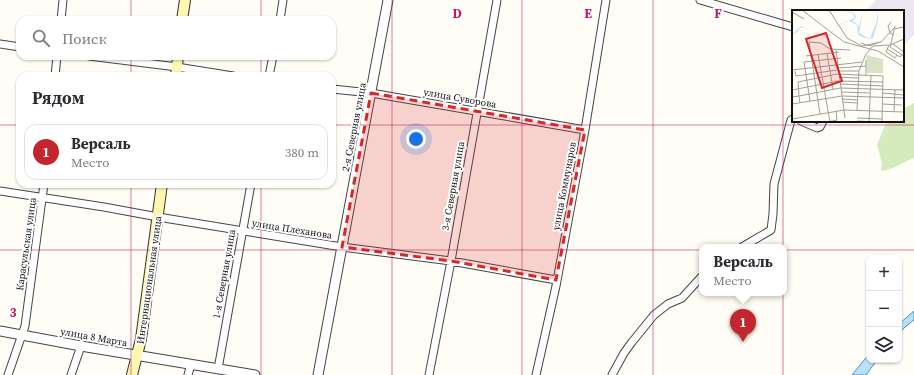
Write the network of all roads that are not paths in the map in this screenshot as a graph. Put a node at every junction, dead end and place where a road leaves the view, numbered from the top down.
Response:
1 (64, 0) edge
2 (185, 0) edge
3 (283, 0) edge
4 (388, 0) edge
5 (497, 0) edge
6 (606, 0) edge
7 (700, 0) edge
8 (62, 16) edge
9 (183, 16) edge
10 (281, 16) edge
11 (792, 27) edge
12 (0, 44) edge
13 (16, 46) edge
14 (57, 60) edge
15 (111, 60) edge
16 (178, 60) edge
17 (272, 60) edge
18 (55, 72) edge
19 (176, 72) edge
20 (270, 72) edge
21 (336, 89) edge
22 (371, 93) junction
23 (477, 110) junction
24 (792, 120) edge
25 (804, 122) edge
26 (822, 122) edge
27 (585, 130) junction
28 (43, 188) edge
29 (162, 188) edge
30 (250, 188) edge
31 (0, 191) edge
32 (42, 198) junction
33 (158, 217) junction
34 (242, 231) junction
35 (747, 244) edge
36 (342, 247) junction
37 (451, 261) junction
38 (699, 279) edge
39 (556, 280) junction
40 (0, 331) edge
41 (22, 334) junction
42 (81, 346) junction
43 (137, 356) junction
44 (191, 364) junction
45 (218, 369) junction
46 (8, 375) edge
47 (71, 375) edge
48 (132, 375) edge
49 (188, 375) edge
50 (250, 375) edge
51 (318, 375) edge
52 (429, 375) edge
53 (536, 375) edge
54 (612, 375) edge

1 - 8 street
2 - 9 main road
3 - 10 street
4 - 22 street, 2-я Северная улица
5 - 23 street, 3-я Северная улица
6 - 27 street, улица Коммунаров
7 - 11 street
12 - 13 street
14 - 18 street
15 - 19 street
16 - 19 main road
17 - 20 street
21 - 22 street, улица Суворова
22 - 23 street, улица Суворова
22 - 36 street, 2-я Северная улица
23 - 27 street, улица Суворова
23 - 37 street, 3-я Северная улица
24 - 35 street
25 - 26 street
27 - 39 street, улица Коммунаров
28 - 32 street, Карасульская улица
29 - 33 main road, Интернациональная улица
30 - 34 street, 1-я Северная улица
31 - 32 street, улица Плеханова
32 - 33 street, улица Плеханова
32 - 41 street, Карасульская улица
33 - 34 street, улица Плеханова
33 - 43 main road, Интернациональная улица
34 - 36 street, улица Плеханова
34 - 45 street, 1-я Северная улица
36 - 37 street, улица Плеханова
36 - 51 street, 2-я Северная улица
37 - 39 street, улица Плеханова
37 - 52 street, 3-я Северная улица
38 - 54 street
39 - 53 street, улица Коммунаров
40 - 41 street, улица 8 Марта
41 - 42 street, улица 8 Марта
41 - 46 street, Карасульская улица
42 - 43 street, улица 8 Марта
42 - 47 street
43 - 44 street, улица 8 Марта
43 - 48 main road, Интернациональная улица
44 - 45 street, улица 8 Марта
44 - 49 street
45 - 50 street, улица 8 Марта

